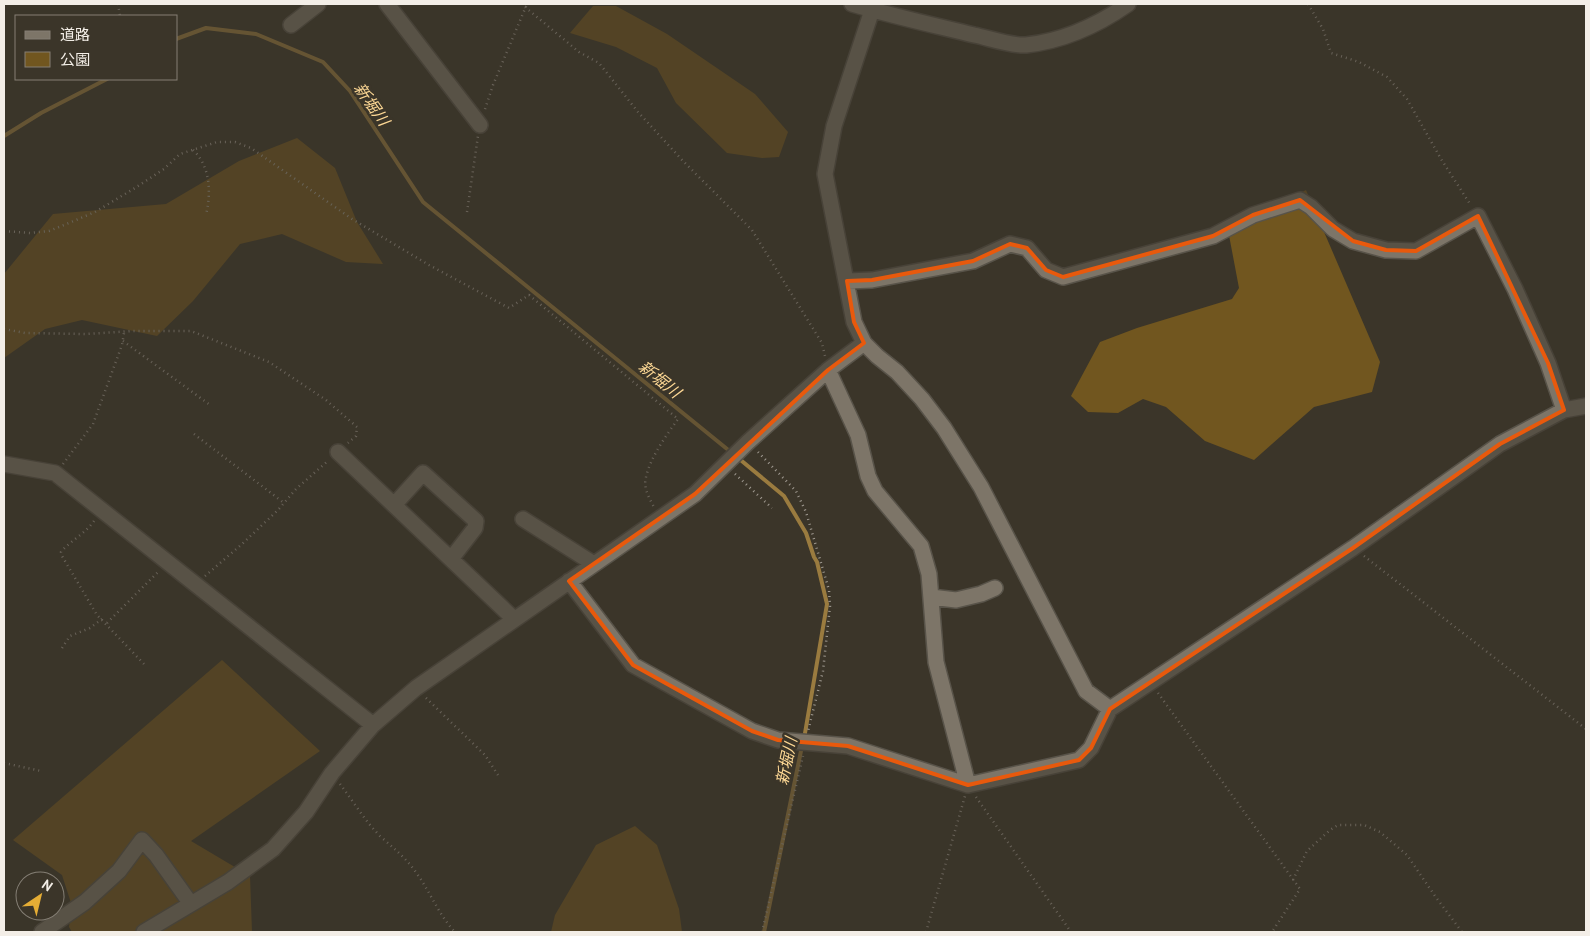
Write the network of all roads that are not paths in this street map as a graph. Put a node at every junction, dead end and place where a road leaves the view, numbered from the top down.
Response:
1 (318, 4) edge
2 (387, 4) edge
3 (852, 4) edge
4 (1128, 4) edge
5 (873, 7) edge
6 (292, 25) dead end
7 (480, 125) road end
8 (847, 281) junction
9 (864, 343) junction
10 (828, 370) junction
11 (1586, 406) edge
12 (1564, 410) junction
13 (338, 452) road end
14 (4, 464) edge
15 (394, 505) junction
16 (523, 519) dead end
17 (450, 559) junction
18 (594, 564) junction
19 (569, 581) junction
20 (995, 588) dead end
21 (931, 597) junction
22 (514, 619) junction
23 (1110, 708) junction
24 (373, 725) junction
25 (968, 785) junction
26 (191, 904) junction
27 (42, 932) edge
28 (144, 932) edge

1 - 6 street
2 - 7 street
3 - 5 street
4 - 5 street
5 - 8 street
8 - 9 street
8 - 12 street
9 - 10 street
9 - 23 street
10 - 18 street
10 - 21 street
11 - 12 street
12 - 23 street
13 - 15 street
14 - 24 street
15 - 17 street
15 - 17 street
16 - 18 street
17 - 22 street
18 - 19 street
19 - 22 street
19 - 25 street
20 - 21 street
21 - 25 street
22 - 24 street
23 - 25 street
24 - 26 street
26 - 27 street
26 - 28 street

